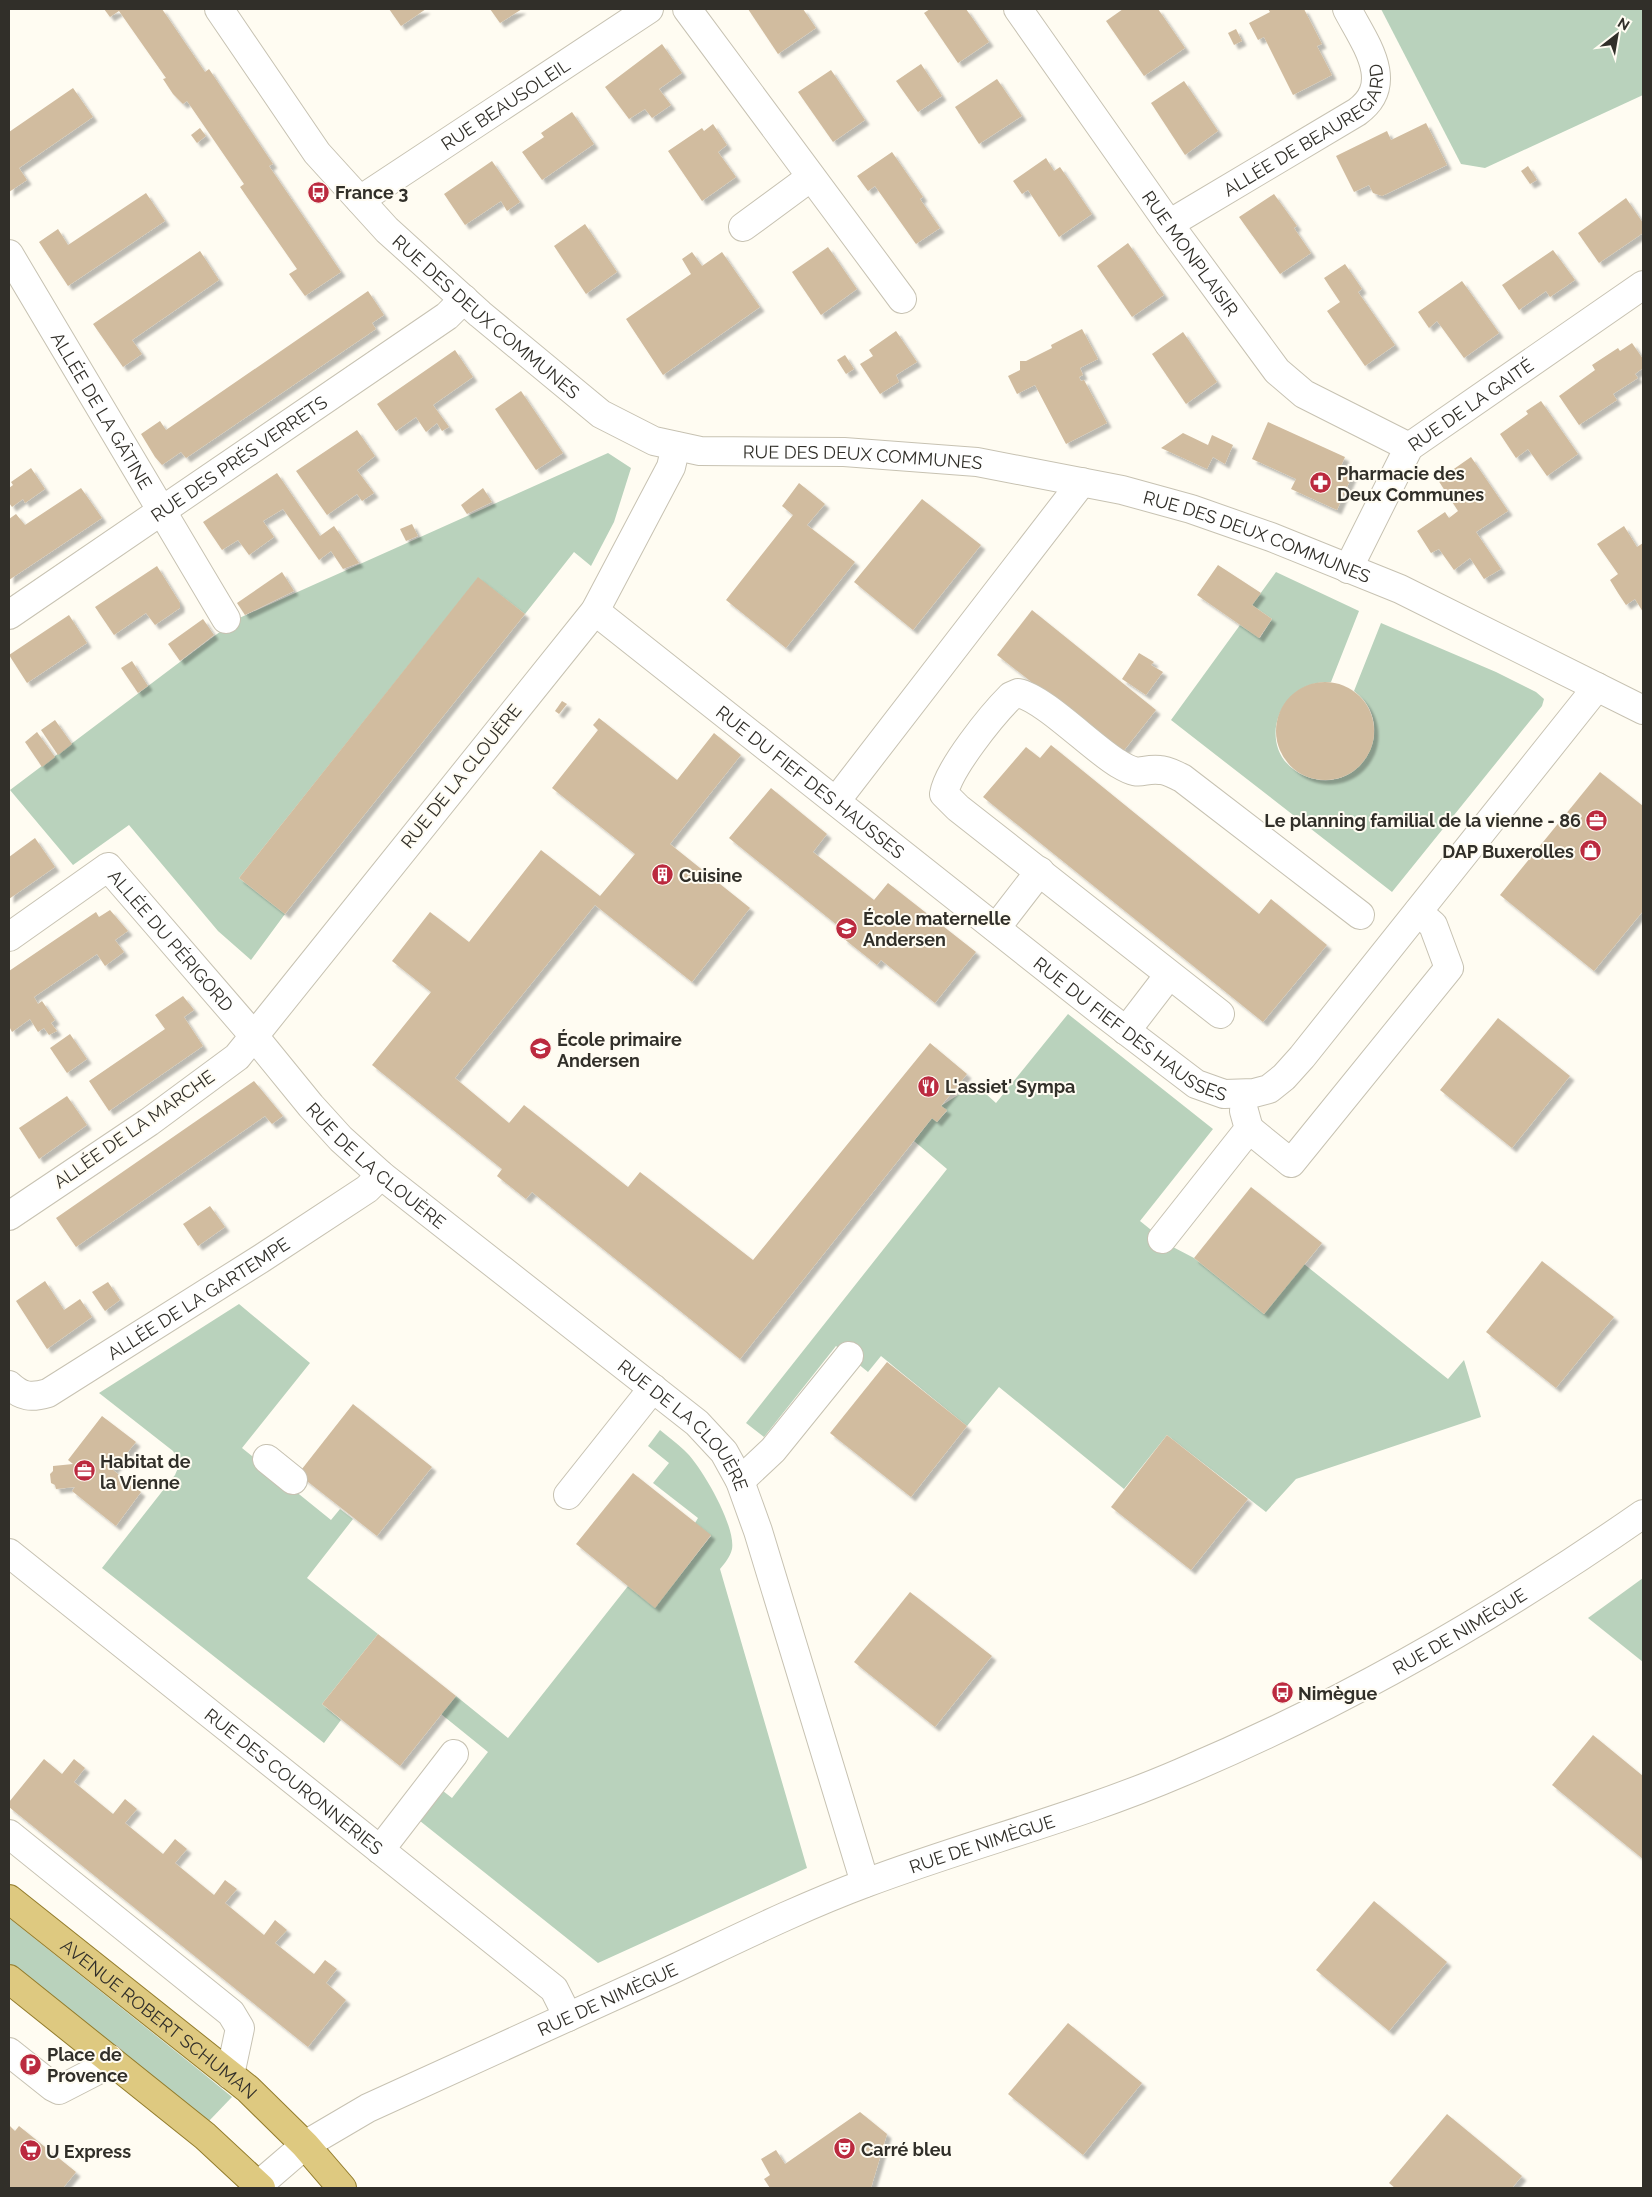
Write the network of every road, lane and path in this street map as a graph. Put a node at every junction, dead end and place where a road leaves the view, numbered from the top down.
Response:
1 (219, 9) edge
2 (649, 9) edge
3 (687, 9) edge
4 (1018, 9) edge
5 (1347, 9) edge
6 (811, 177) junction
7 (360, 200) junction
8 (1169, 224) junction
9 (743, 227) dead end
10 (9, 254) edge
11 (1643, 285) edge
12 (464, 299) junction
13 (902, 299) dead end
14 (676, 446) junction
15 (1409, 447) junction
16 (1082, 482) junction
17 (163, 512) junction
18 (1348, 568) junction
19 (595, 611) junction
20 (9, 615) edge
21 (226, 619) dead end
22 (1597, 687) junction
23 (1643, 710) edge
24 (836, 801) junction
25 (1040, 871) junction
26 (1418, 912) junction
27 (1360, 915) dead end
28 (996, 928) junction
29 (9, 937) edge
30 (1169, 975) junction
31 (1220, 1014) dead end
32 (1126, 1031) junction
33 (254, 1036) junction
34 (1240, 1095) junction
35 (1249, 1129) junction
36 (380, 1174) junction
37 (9, 1216) edge
38 (1162, 1239) dead end
39 (849, 1356) dead end
40 (9, 1385) edge
41 (653, 1388) junction
42 (267, 1459) dead end
43 (293, 1480) dead end
44 (740, 1482) junction
45 (568, 1495) dead end
46 (1643, 1514) edge
47 (9, 1553) edge
48 (454, 1754) dead end
49 (9, 1834) edge
50 (380, 1850) junction
51 (865, 1883) junction
52 (9, 1899) edge
53 (9, 1979) edge
54 (568, 2017) junction
55 (9, 2052) edge
56 (110, 2059) junction
57 (230, 2075) junction
58 (305, 2145) junction
59 (258, 2188) edge
60 (342, 2188) edge

1 - 7 street, RUE DES DEUX COMMUNES
2 - 7 street, RUE BEAUSOLEIL
3 - 6 street
4 - 8 street, RUE MONPLAISIR
5 - 8 street, ALLÉE DE BEAUREGARD
6 - 9 street
6 - 13 street
7 - 12 street, RUE DES DEUX COMMUNES
8 - 15 street, RUE MONPLAISIR
10 - 17 street, ALLÉE DE LA GÂTINE
11 - 15 street, RUE DE LA GAITÉ
12 - 14 street, RUE DES DEUX COMMUNES
12 - 17 street, RUE DES PRÉS VERRETS
14 - 16 street, RUE DES DEUX COMMUNES
14 - 19 street, RUE DE LA CLOUÈRE
15 - 18 street, RUE DE LA GAITÉ
16 - 18 street, RUE DES DEUX COMMUNES
16 - 24 street
17 - 20 street, RUE DES PRÉS VERRETS
17 - 21 street, ALLÉE DE LA GÂTINE
18 - 22 street, RUE DES DEUX COMMUNES
19 - 24 street, RUE DU FIEF DES HAUSSES
19 - 33 street, RUE DE LA CLOUÈRE
22 - 23 street, RUE DES DEUX COMMUNES
22 - 26 street, RUE DU FIEF DES HAUSSES
24 - 28 street, RUE DU FIEF DES HAUSSES
25 - 27 street
25 - 28 street
25 - 30 street
26 - 34 street, RUE DU FIEF DES HAUSSES
26 - 35 street
28 - 32 street, RUE DU FIEF DES HAUSSES
29 - 33 street, ALLÉE DU PÉRIGORD
30 - 31 street
30 - 32 street
32 - 34 street, RUE DU FIEF DES HAUSSES
33 - 36 street, RUE DE LA CLOUÈRE
33 - 37 street, ALLÉE DE LA MARCHE
34 - 35 street
35 - 38 street
36 - 40 street, ALLÉE DE LA GARTEMPE
36 - 41 street, RUE DE LA CLOUÈRE
39 - 44 street
41 - 44 street, RUE DE LA CLOUÈRE
41 - 45 street
42 - 43 street
44 - 51 street, RUE DE LA CLOUÈRE
46 - 51 street, RUE DE NIMÈGUE
47 - 50 street, RUE DES COURONNERIES
48 - 50 street
49 - 57 street
50 - 54 street, RUE DES COURONNERIES
51 - 54 street, RUE DE NIMÈGUE
52 - 57 main road, AVENUE ROBERT SCHUMAN
53 - 56 main road
54 - 58 street, RUE DE NIMÈGUE
55 - 56 street
56 - 59 main road
57 - 58 main road, AVENUE ROBERT SCHUMAN
58 - 59 street, RUE DE NIMÈGUE
58 - 60 main road, AVENUE ROBERT SCHUMAN

